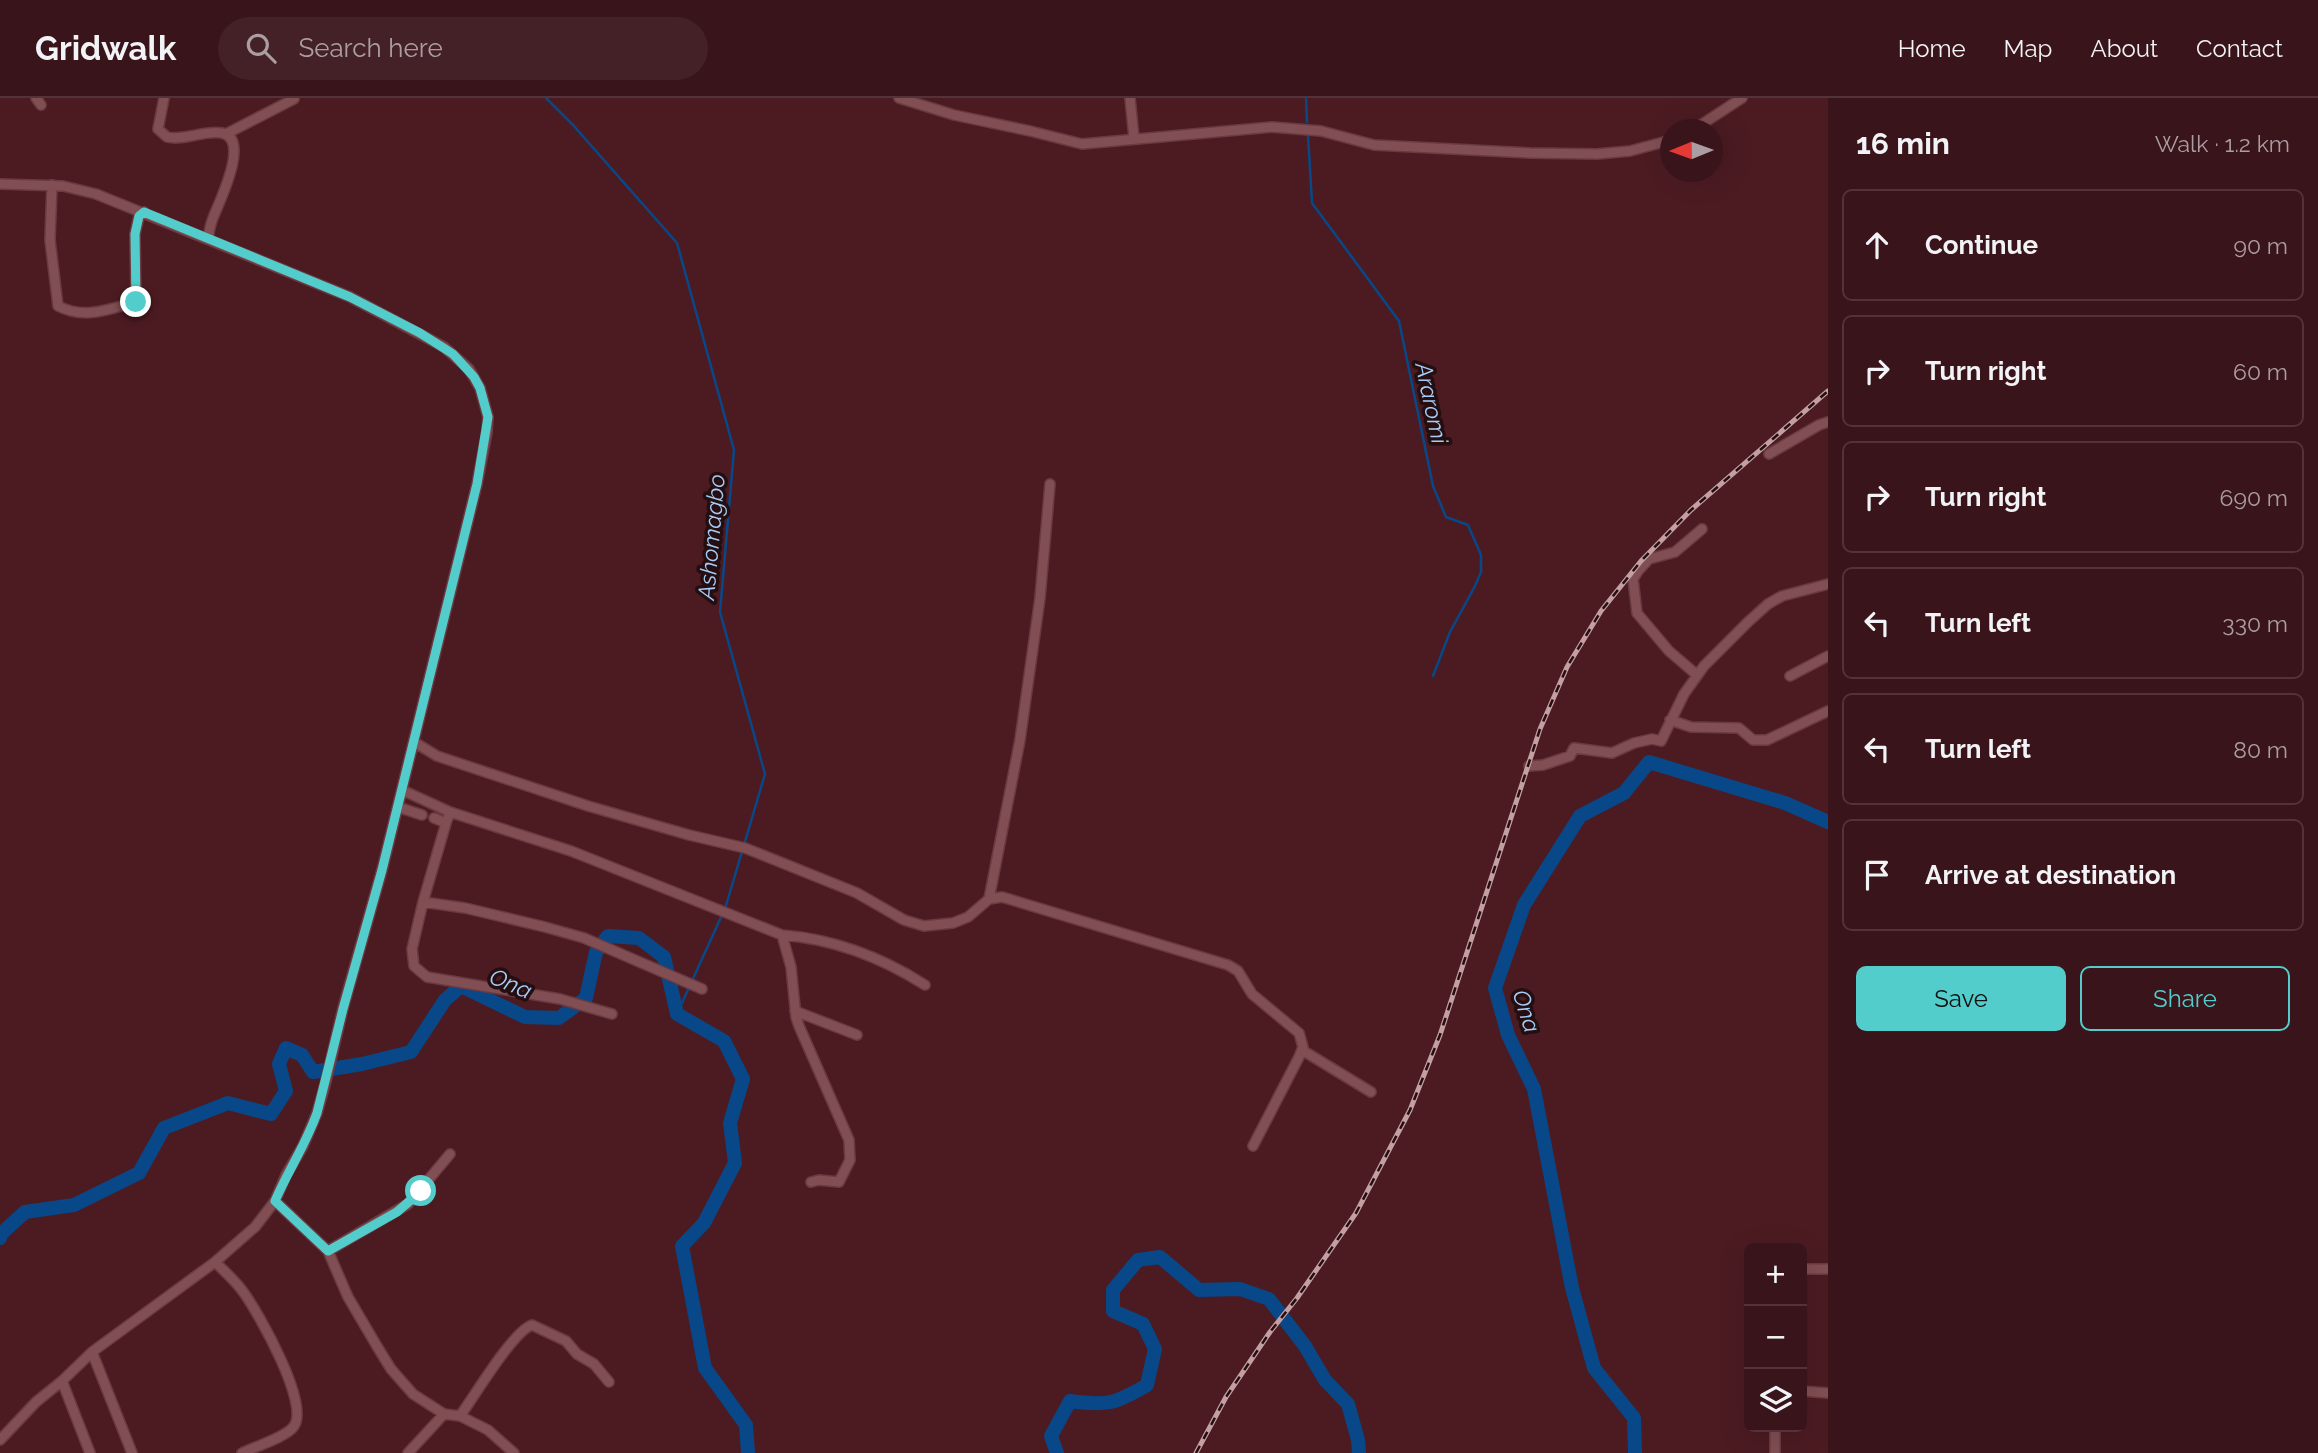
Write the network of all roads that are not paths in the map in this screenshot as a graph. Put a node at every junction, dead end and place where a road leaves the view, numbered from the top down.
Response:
1 (164, 98) edge
2 (899, 98) edge
3 (1129, 98) edge
4 (1742, 98) edge
5 (294, 99) edge
6 (1710, 119) edge
7 (226, 134) junction
8 (1134, 138) junction
9 (1660, 143) edge
10 (0, 184) edge
11 (52, 185) junction
12 (144, 212) junction
13 (208, 239) junction
14 (1828, 422) edge
15 (1769, 454) dead end
16 (1050, 484) dead end
17 (1702, 529) dead end
18 (1828, 584) edge
19 (1828, 656) edge
20 (1697, 675) junction
21 (1790, 676) dead end
22 (1828, 711) edge
23 (1670, 720) junction
24 (414, 742) junction
25 (1529, 766) dead end
26 (402, 790) junction
27 (398, 807) junction
28 (450, 811) junction
29 (422, 815) dead end
30 (434, 818) dead end
31 (446, 823) junction
32 (989, 899) junction
33 (423, 902) junction
34 (782, 935) junction
35 (925, 985) dead end
36 (702, 989) dead end
37 (795, 1011) junction
38 (612, 1014) dead end
39 (857, 1035) dead end
40 (1302, 1050) junction
41 (1371, 1092) dead end
42 (1253, 1146) dead end
43 (450, 1154) dead end
44 (811, 1182) dead end
45 (275, 1201) junction
46 (328, 1251) junction
47 (215, 1262) junction
48 (1807, 1269) edge
49 (1828, 1269) edge
50 (92, 1352) junction
51 (62, 1381) junction
52 (609, 1382) dead end
53 (1807, 1391) edge
54 (1828, 1392) edge
55 (444, 1414) junction
56 (460, 1416) junction
57 (1775, 1432) edge
58 (0, 1440) edge
59 (90, 1453) edge
60 (132, 1453) edge
61 (242, 1453) edge
62 (408, 1453) edge
63 (514, 1453) edge
64 (1775, 1453) edge

1 - 7 street
2 - 8 street
3 - 8 street
4 - 6 street
5 - 7 street
7 - 13 street
8 - 9 street
10 - 11 street
11 - 12 street
11 - 12 street
12 - 13 street
13 - 24 street
14 - 15 street
16 - 32 street
17 - 20 street
18 - 20 street
19 - 21 street
20 - 23 street
22 - 23 street
23 - 25 street
24 - 26 street
24 - 32 street
26 - 27 street
26 - 28 street
27 - 29 street
27 - 45 street
28 - 31 street
28 - 34 street
30 - 31 street
31 - 33 street
32 - 40 street
33 - 36 street
33 - 38 street
34 - 35 street
34 - 37 street
37 - 39 street
37 - 44 street
40 - 41 street
40 - 42 street
43 - 46 street
45 - 46 street
45 - 47 street
46 - 55 street
47 - 50 street
47 - 61 street
48 - 49 street
50 - 51 street
50 - 60 street
51 - 58 street
51 - 59 street
52 - 56 street
53 - 54 street
55 - 56 street
55 - 62 street
56 - 63 street
57 - 64 street

